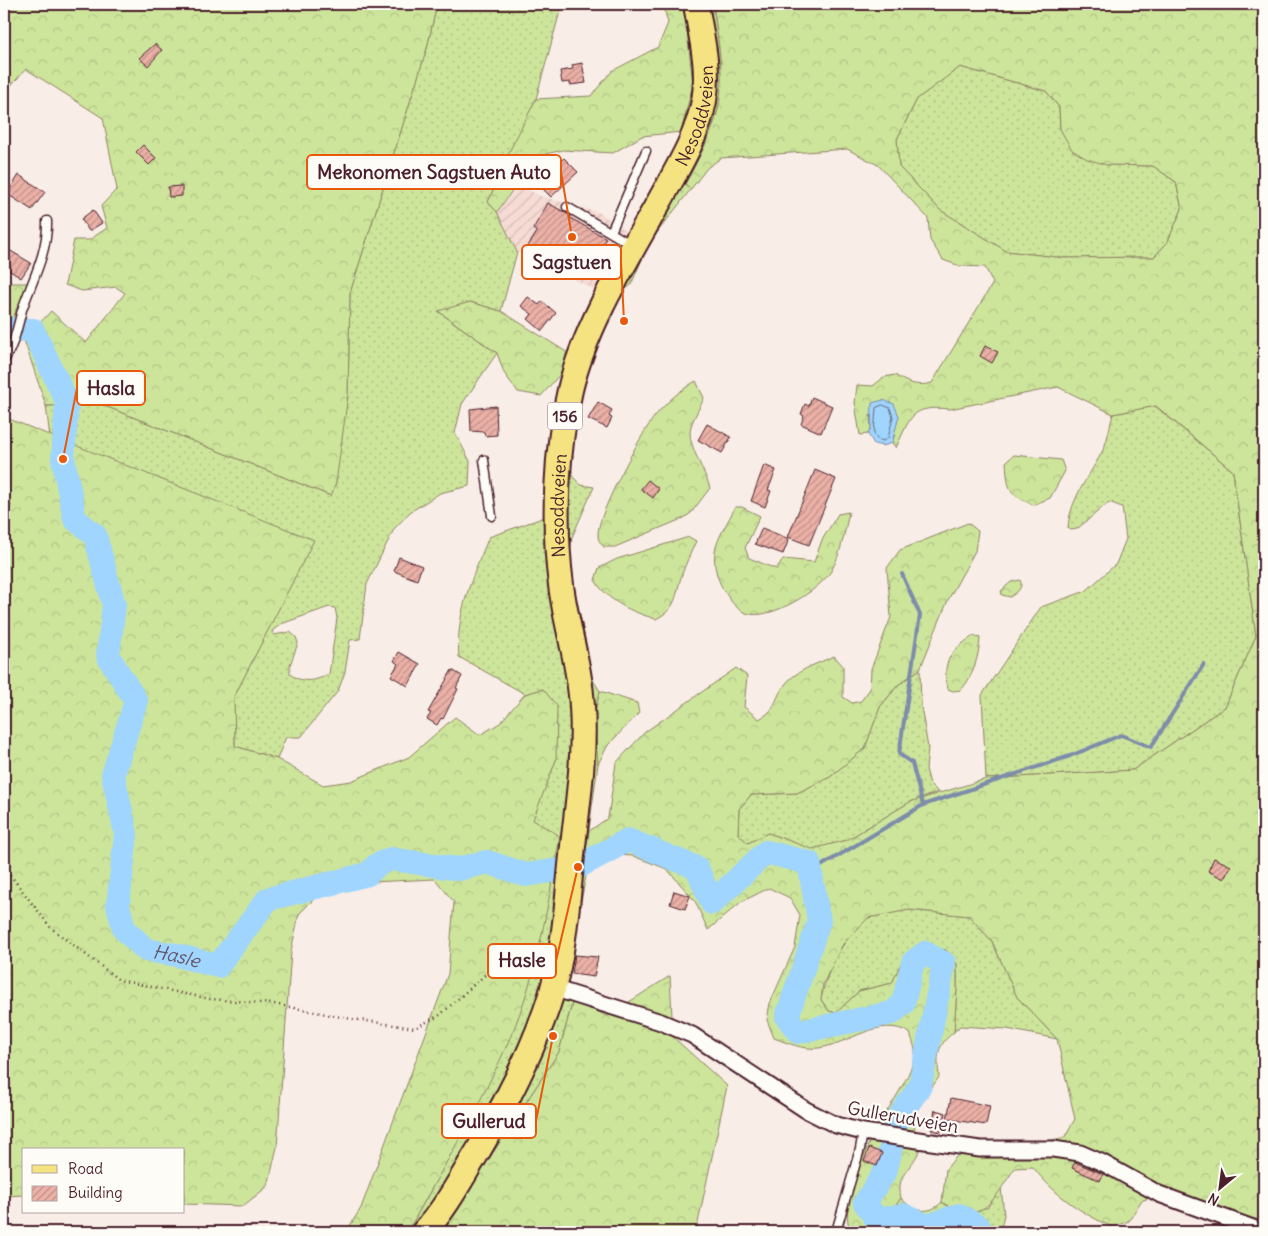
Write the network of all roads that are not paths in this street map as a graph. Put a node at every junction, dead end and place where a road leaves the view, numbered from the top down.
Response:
1 (696, 4) edge
2 (646, 151) dead end
3 (567, 207) dead end
4 (46, 221) dead end
5 (611, 232) junction
6 (634, 246) junction
7 (4, 361) edge
8 (484, 460) dead end
9 (492, 516) dead end
10 (553, 988) junction
11 (863, 1132) junction
12 (424, 1232) edge
13 (833, 1232) edge
14 (1264, 1232) edge

1 - 6 main road, Nesoddveien / 156
2 - 5 lane
3 - 5 lane
4 - 7 lane
5 - 6 lane
6 - 10 main road, Nesoddveien / 156
8 - 9 lane
10 - 11 street, Gullerudveien
10 - 12 main road, 156
11 - 13 lane
11 - 14 street, Gullerudveien

